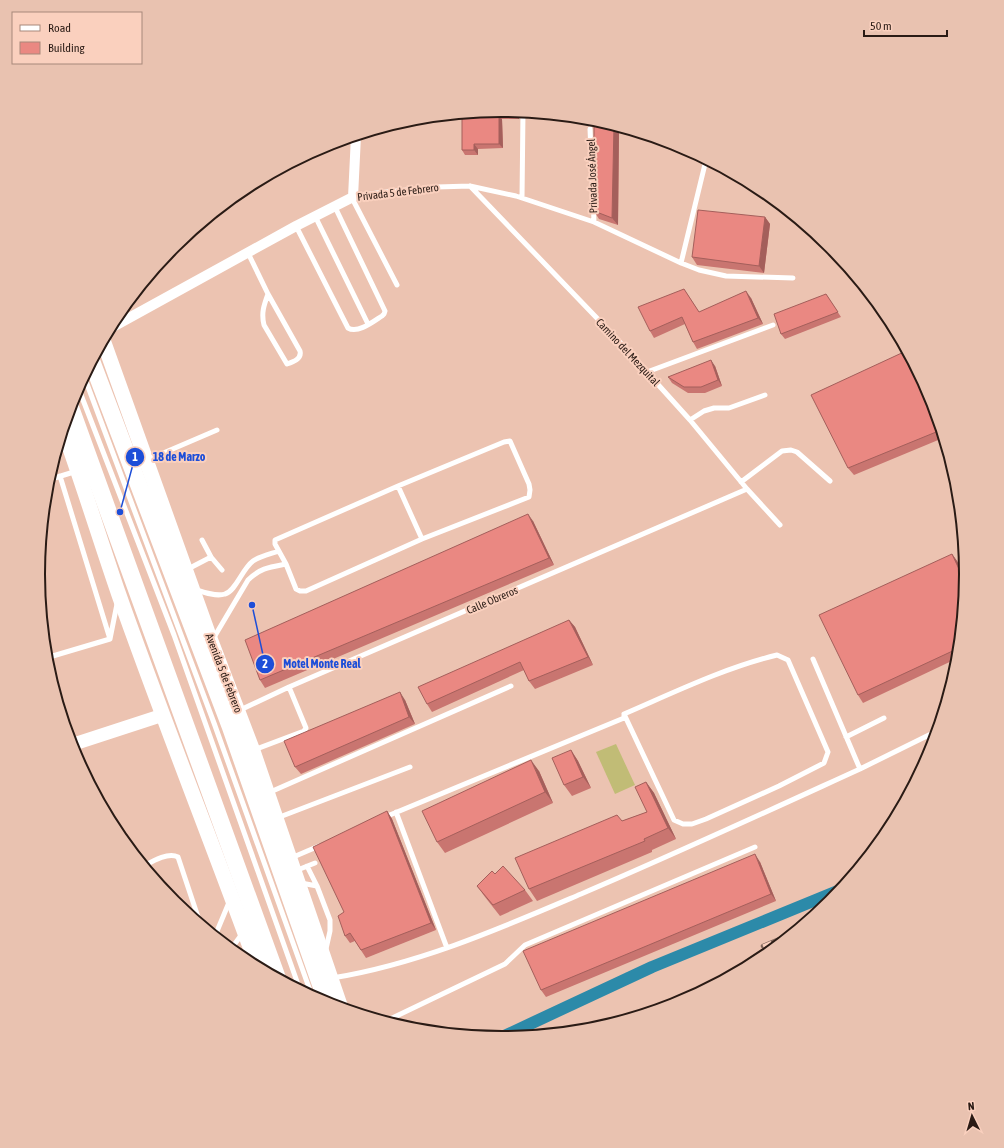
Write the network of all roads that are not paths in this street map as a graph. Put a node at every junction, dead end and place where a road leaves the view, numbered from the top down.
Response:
1 (523, 118) edge
2 (590, 129) dead end
3 (356, 141) edge
4 (705, 164) edge
5 (470, 186) junction
6 (353, 198) junction
7 (522, 198) junction
8 (335, 207) junction
9 (315, 216) junction
10 (594, 222) junction
11 (296, 226) junction
12 (248, 253) junction
13 (681, 263) junction
14 (793, 278) dead end
15 (397, 285) dead end
16 (268, 294) junction
17 (119, 324) edge
18 (368, 324) junction
19 (773, 325) edge
20 (105, 346) edge
21 (94, 368) edge
22 (647, 372) junction
23 (87, 384) edge
24 (765, 395) dead end
25 (81, 396) edge
26 (73, 416) edge
27 (690, 420) junction
28 (217, 430) dead end
29 (66, 438) edge
30 (146, 460) junction
31 (78, 471) junction
32 (60, 476) junction
33 (56, 477) edge
34 (830, 480) dead end
35 (741, 482) junction
36 (398, 486) junction
37 (747, 489) junction
38 (780, 525) dead end
39 (422, 539) junction
40 (202, 540) dead end
41 (278, 551) junction
42 (211, 558) junction
43 (286, 564) junction
44 (186, 570) junction
45 (222, 570) dead end
46 (192, 589) junction
47 (119, 594) junction
48 (110, 639) junction
49 (211, 641) junction
50 (53, 656) edge
51 (813, 659) dead end
52 (511, 686) dead end
53 (289, 688) junction
54 (238, 711) junction
55 (624, 714) junction
56 (163, 715) junction
57 (884, 718) dead end
58 (930, 735) edge
59 (846, 737) junction
60 (78, 743) edge
61 (253, 751) junction
62 (410, 767) dead end
63 (860, 769) junction
64 (267, 794) junction
65 (396, 812) junction
66 (276, 819) junction
67 (377, 820) edge
68 (324, 843) edge
69 (755, 847) dead end
70 (315, 863) edge
71 (148, 864) edge
72 (297, 870) junction
73 (317, 886) junction
74 (231, 895) junction
75 (197, 914) edge
76 (217, 931) edge
77 (244, 931) junction
78 (234, 944) edge
79 (447, 948) junction
80 (324, 955) junction
81 (254, 958) edge
82 (275, 971) edge
83 (331, 978) junction
84 (297, 983) edge
85 (309, 988) edge
86 (324, 995) edge
87 (339, 1001) edge
88 (394, 1017) edge

1 - 7 lane
2 - 10 lane, Privada José Ángel
3 - 6 street
4 - 13 lane
5 - 6 lane, Privada 5 de Febrero
5 - 7 lane, Privada 5 de Febrero
5 - 22 lane, Camino del Mezquital
6 - 8 street, Privada 5 de Febrero
6 - 15 lane
7 - 10 lane, Privada 5 de Febrero
8 - 9 street, Privada 5 de Febrero
8 - 18 lane
9 - 11 street, Privada 5 de Febrero
9 - 18 lane
10 - 13 lane, Privada 5 de Febrero
11 - 12 street, Privada 5 de Febrero
11 - 18 lane
12 - 16 lane
12 - 17 street, Privada 5 de Febrero
13 - 14 lane, Privada 5 de Febrero
16 - 16 lane
19 - 22 lane
20 - 30 main road, Avenida 5 de Febrero
21 - 86 highway, Avenida 5 de Febrero
22 - 27 lane, Camino del Mezquital
23 - 85 lane
24 - 27 lane
25 - 84 lane
26 - 82 highway
27 - 35 lane, Camino del Mezquital
28 - 30 lane
29 - 31 main road
30 - 44 main road, Avenida 5 de Febrero
31 - 32 lane
31 - 47 main road
32 - 33 lane
32 - 48 lane
34 - 35 lane
35 - 37 lane, Camino del Mezquital
36 - 39 lane
36 - 39 lane
36 - 41 lane
37 - 38 lane, Camino del Mezquital
37 - 53 lane, Calle Obreros
39 - 43 lane
40 - 42 lane
41 - 43 lane
41 - 46 lane
42 - 44 lane
42 - 45 lane
43 - 49 lane
44 - 46 main road, Avenida 5 de Febrero
46 - 49 main road, Avenida 5 de Febrero
47 - 48 lane
47 - 56 main road
48 - 50 lane
49 - 54 main road, Avenida 5 de Febrero
51 - 59 lane
52 - 64 lane
53 - 54 lane, Calle Obreros
53 - 61 lane
54 - 61 main road, Avenida 5 de Febrero
55 - 55 lane
55 - 65 lane
56 - 60 street
56 - 74 main road
57 - 59 lane
58 - 63 lane
59 - 63 lane
61 - 64 main road, Avenida 5 de Febrero
62 - 66 lane
63 - 79 lane
64 - 66 main road, Avenida 5 de Febrero
65 - 67 lane
65 - 79 lane
66 - 72 main road, Avenida 5 de Febrero
68 - 72 lane
69 - 88 lane
70 - 72 lane
71 - 75 lane
72 - 73 lane
72 - 73 lane
72 - 80 main road, Avenida 5 de Febrero
73 - 80 lane
74 - 76 lane
74 - 77 main road
77 - 78 lane
77 - 81 main road
79 - 83 lane
80 - 83 main road, Avenida 5 de Febrero
83 - 87 main road, Avenida 5 de Febrero

